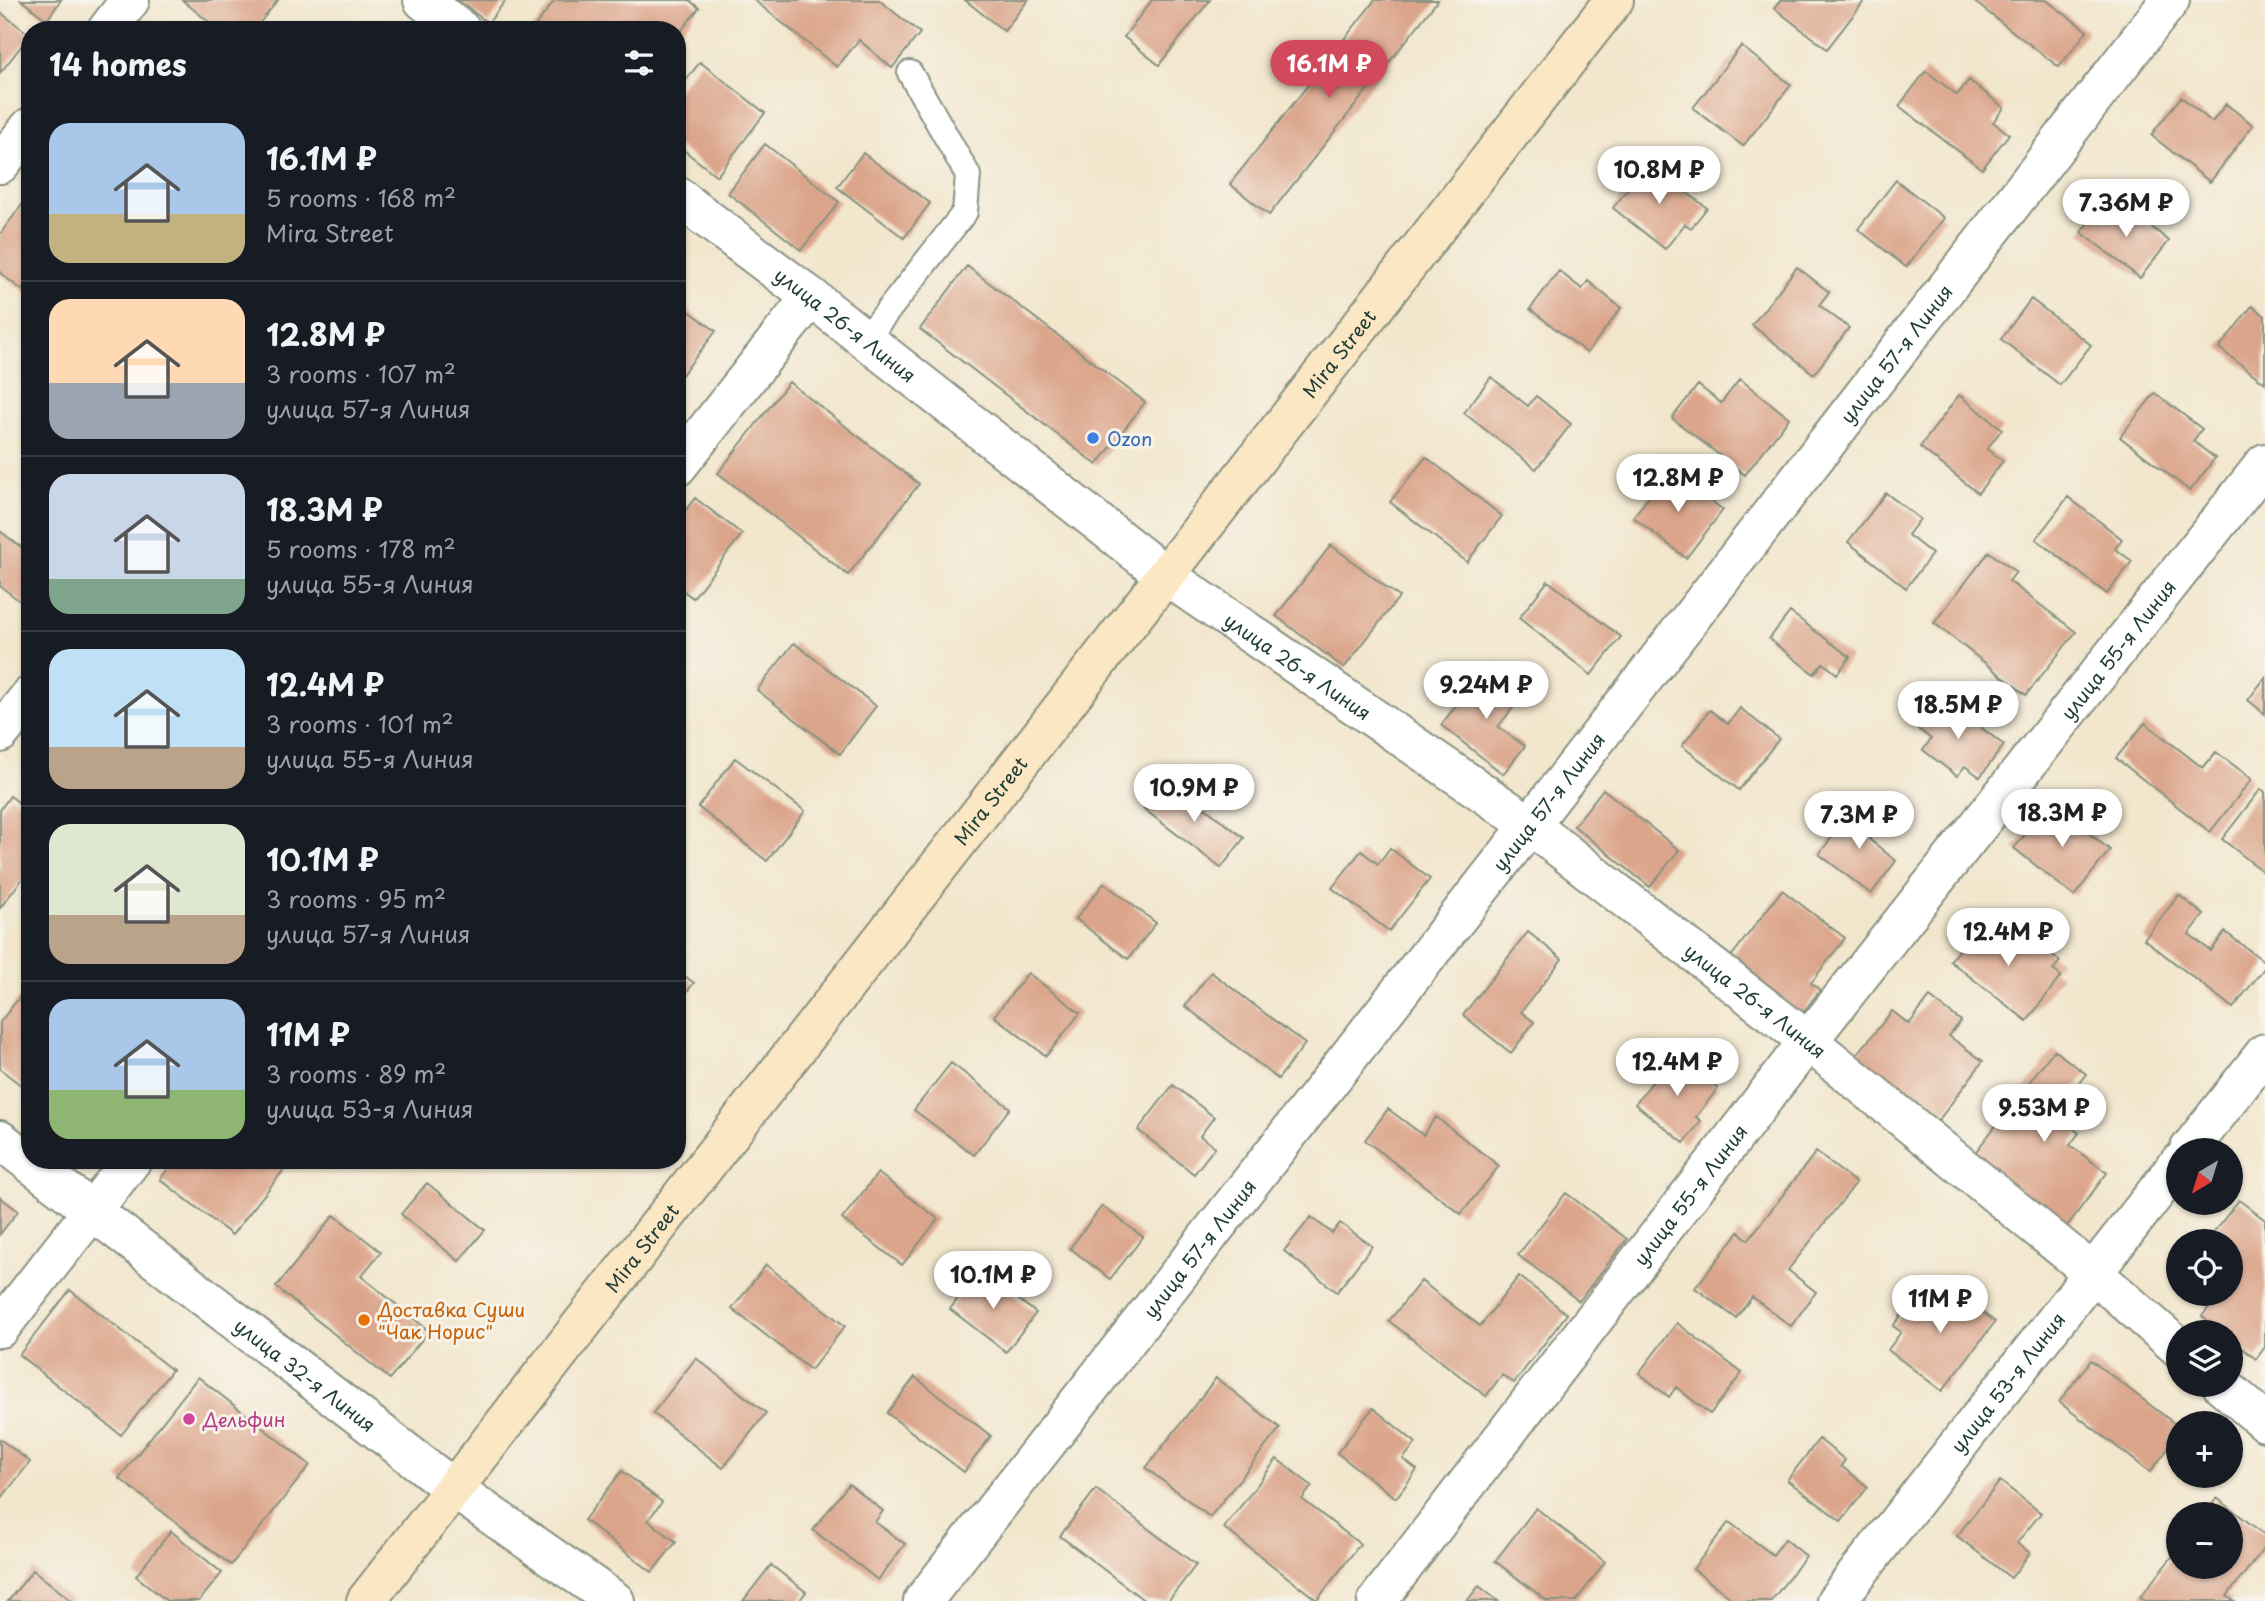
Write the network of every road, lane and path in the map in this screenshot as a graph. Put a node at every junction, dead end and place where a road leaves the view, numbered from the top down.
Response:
1 (130, 0) edge
2 (423, 0) edge
3 (1614, 0) edge
4 (2170, 0) edge
5 (114, 21) edge
6 (450, 21) edge
7 (910, 72) dead end
8 (21, 138) edge
9 (0, 164) edge
10 (686, 203) edge
11 (811, 297) junction
12 (865, 340) junction
13 (686, 456) edge
14 (2265, 463) edge
15 (1165, 575) junction
16 (21, 707) edge
17 (0, 733) edge
18 (1531, 825) junction
19 (1808, 1041) junction
20 (2265, 1053) edge
21 (2198, 1138) edge
22 (0, 1140) edge
23 (21, 1156) edge
24 (37, 1169) edge
25 (125, 1169) edge
26 (2166, 1180) edge
27 (92, 1212) junction
28 (2093, 1273) junction
29 (0, 1328) edge
30 (2166, 1337) edge
31 (2236, 1397) edge
32 (2265, 1422) edge
33 (454, 1489) junction
34 (366, 1601) edge
35 (615, 1601) edge
36 (923, 1601) edge
37 (1377, 1601) edge
38 (1836, 1601) edge

1 - 5 street
2 - 6 street
3 - 15 main road, Mira Street
4 - 18 street, улица 57-я Линия
7 - 12 lane
8 - 9 street
10 - 11 street, улица 26-я Линия
11 - 12 street, улица 26-я Линия
11 - 13 street
12 - 15 street, улица 26-я Линия
14 - 19 street, улица 55-я Линия
15 - 18 street, улица 26-я Линия
15 - 33 main road, Mira Street
16 - 17 street
18 - 19 street, улица 26-я Линия
18 - 36 street, улица 57-я Линия
19 - 28 street, улица 26-я Линия
19 - 37 street, улица 55-я Линия
20 - 21 street
22 - 23 street, улица 32-я Линия
24 - 27 street, улица 32-я Линия
25 - 27 street
26 - 28 street, улица 53-я Линия
27 - 29 street
27 - 33 street, улица 32-я Линия
28 - 30 street, улица 26-я Линия
28 - 38 street, улица 53-я Линия
31 - 32 street
33 - 34 main road, Mira Street
33 - 35 street, улица 32-я Линия

